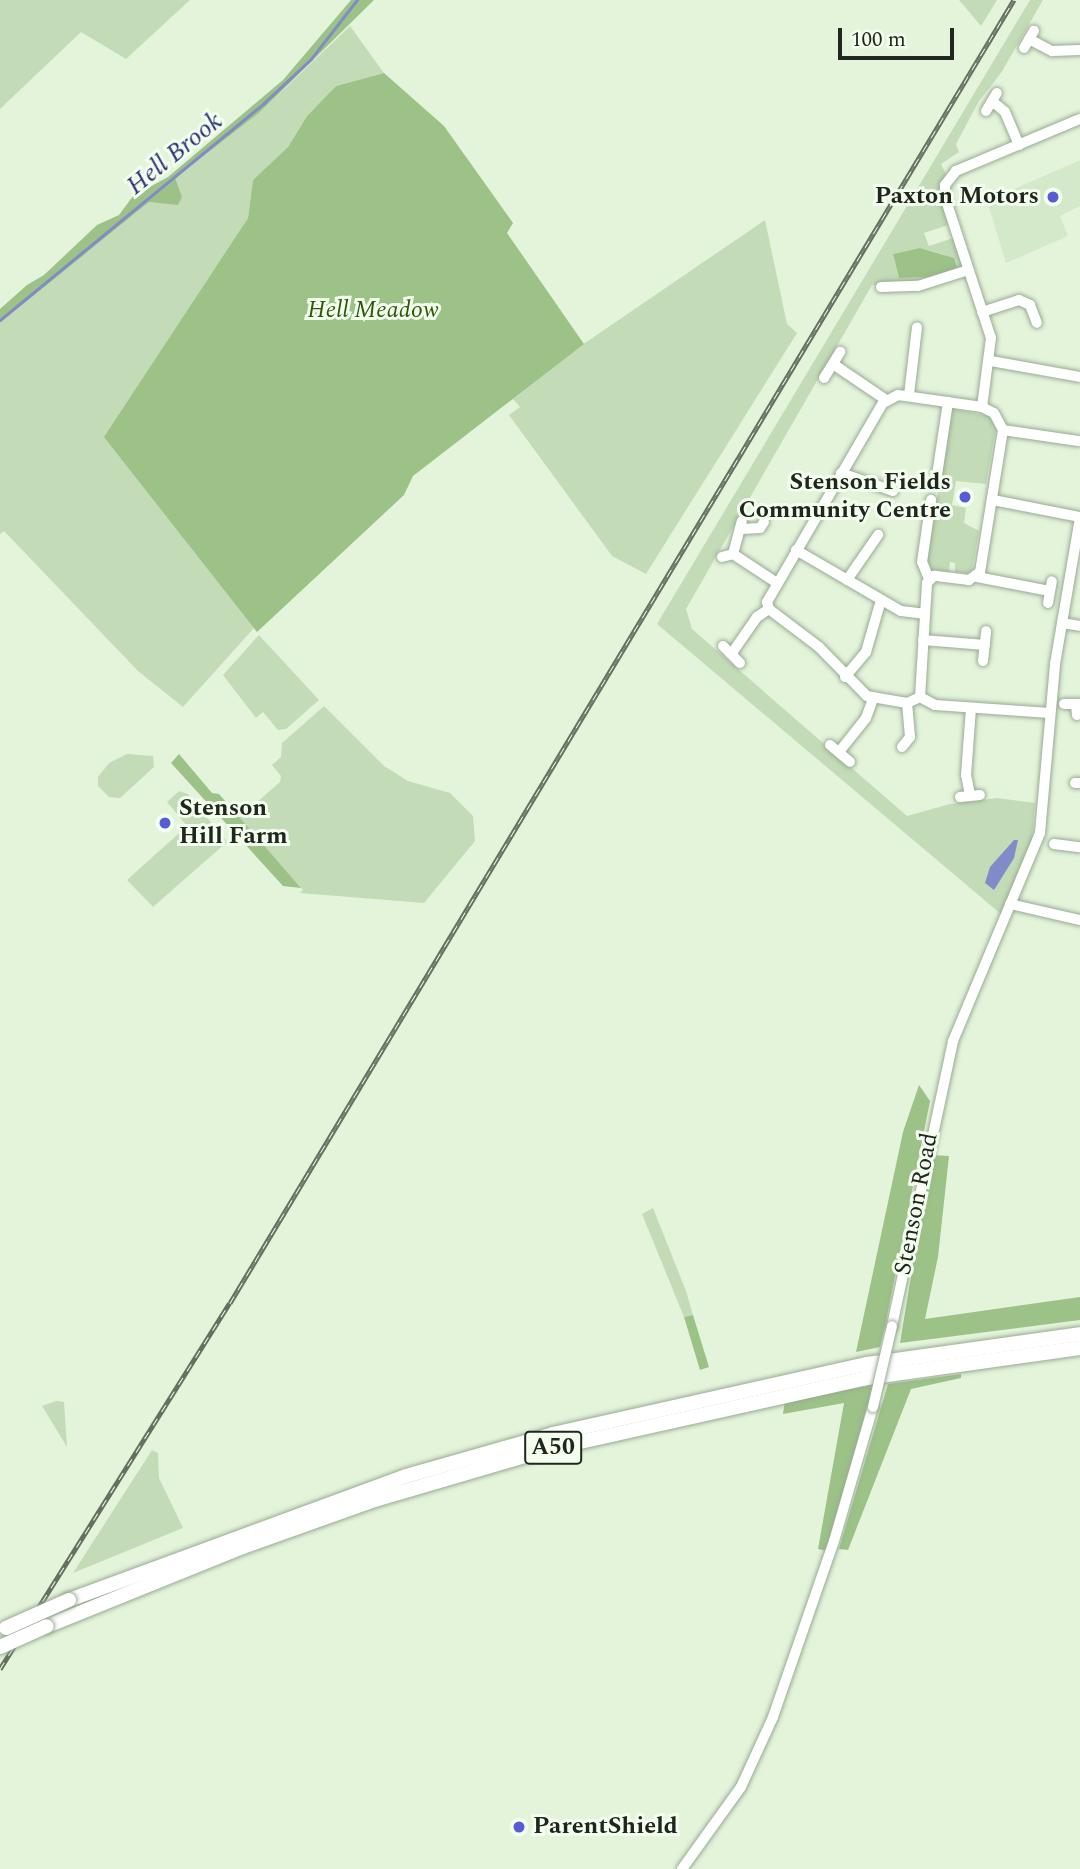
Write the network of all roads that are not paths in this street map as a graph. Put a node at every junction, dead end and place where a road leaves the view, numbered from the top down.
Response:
1 (1029, 39) dead end
2 (1080, 50) edge
3 (986, 111) dead end
4 (1080, 119) edge
5 (1019, 145) junction
6 (968, 270) junction
7 (888, 283) dead end
8 (982, 312) junction
9 (1037, 323) dead end
10 (919, 333) dead end
11 (840, 352) dead end
12 (991, 361) junction
13 (832, 364) junction
14 (1080, 377) edge
15 (824, 379) dead end
16 (909, 395) junction
17 (886, 400) junction
18 (948, 402) junction
19 (982, 407) junction
20 (1003, 430) junction
21 (1061, 438) junction
22 (1078, 441) dead end
23 (1059, 449) dead end
24 (841, 473) junction
25 (937, 475) dead end
26 (893, 491) dead end
27 (932, 500) dead end
28 (992, 500) junction
29 (1080, 517) edge
30 (764, 522) dead end
31 (878, 535) dead end
32 (796, 550) junction
33 (733, 554) junction
34 (722, 557) dead end
35 (977, 577) junction
36 (929, 579) junction
37 (847, 580) junction
38 (777, 583) junction
39 (881, 600) junction
40 (1048, 603) dead end
41 (769, 609) junction
42 (924, 614) junction
43 (1062, 623) junction
44 (1080, 626) edge
45 (986, 631) dead end
46 (923, 640) junction
47 (985, 645) junction
48 (723, 646) dead end
49 (732, 653) junction
50 (983, 661) dead end
51 (740, 663) dead end
52 (845, 677) junction
53 (920, 697) junction
54 (873, 699) junction
55 (907, 703) junction
56 (1064, 704) dead end
57 (971, 708) junction
58 (1078, 708) edge
59 (1050, 713) junction
60 (902, 747) dead end
61 (850, 762) dead end
62 (970, 796) dead end
63 (1054, 844) dead end
64 (1080, 847) edge
65 (1010, 904) junction
66 (1080, 920) edge
67 (1080, 1334) edge
68 (1080, 1348) edge
69 (3, 1630) edge
70 (0, 1647) edge
71 (682, 1869) edge

1 - 2 street
3 - 5 street
4 - 5 street
5 - 6 street
6 - 7 street
6 - 8 street
8 - 9 street
8 - 12 street
10 - 16 street
11 - 13 street
12 - 14 street
12 - 19 street
13 - 15 street
13 - 17 street
16 - 17 street
16 - 18 street
17 - 24 street
18 - 19 street
18 - 25 street
19 - 20 street
20 - 21 street
20 - 28 street
21 - 22 street
21 - 23 street
24 - 26 street
24 - 32 street
27 - 36 street
28 - 29 street
28 - 35 street
29 - 43 street, Stenson Road
30 - 33 street
31 - 37 street
32 - 37 street
32 - 38 street
33 - 34 street
33 - 38 street
35 - 36 street
35 - 40 street
36 - 42 street
37 - 39 street
38 - 41 street
39 - 42 street
39 - 52 street
41 - 49 street
41 - 52 street
42 - 46 street
43 - 44 street
43 - 59 street, Stenson Road
45 - 47 street
46 - 47 street
46 - 53 street
47 - 50 street
48 - 49 street
49 - 51 street
52 - 54 street
53 - 55 street
53 - 57 street
54 - 55 street
54 - 61 street
55 - 60 street
56 - 58 street
57 - 59 street
57 - 62 street
59 - 65 street, Stenson Road
63 - 64 street
65 - 66 street
65 - 71 street, Stenson Road, bridge
67 - 69 highway, A50, bridge
68 - 70 highway, A50, bridge

